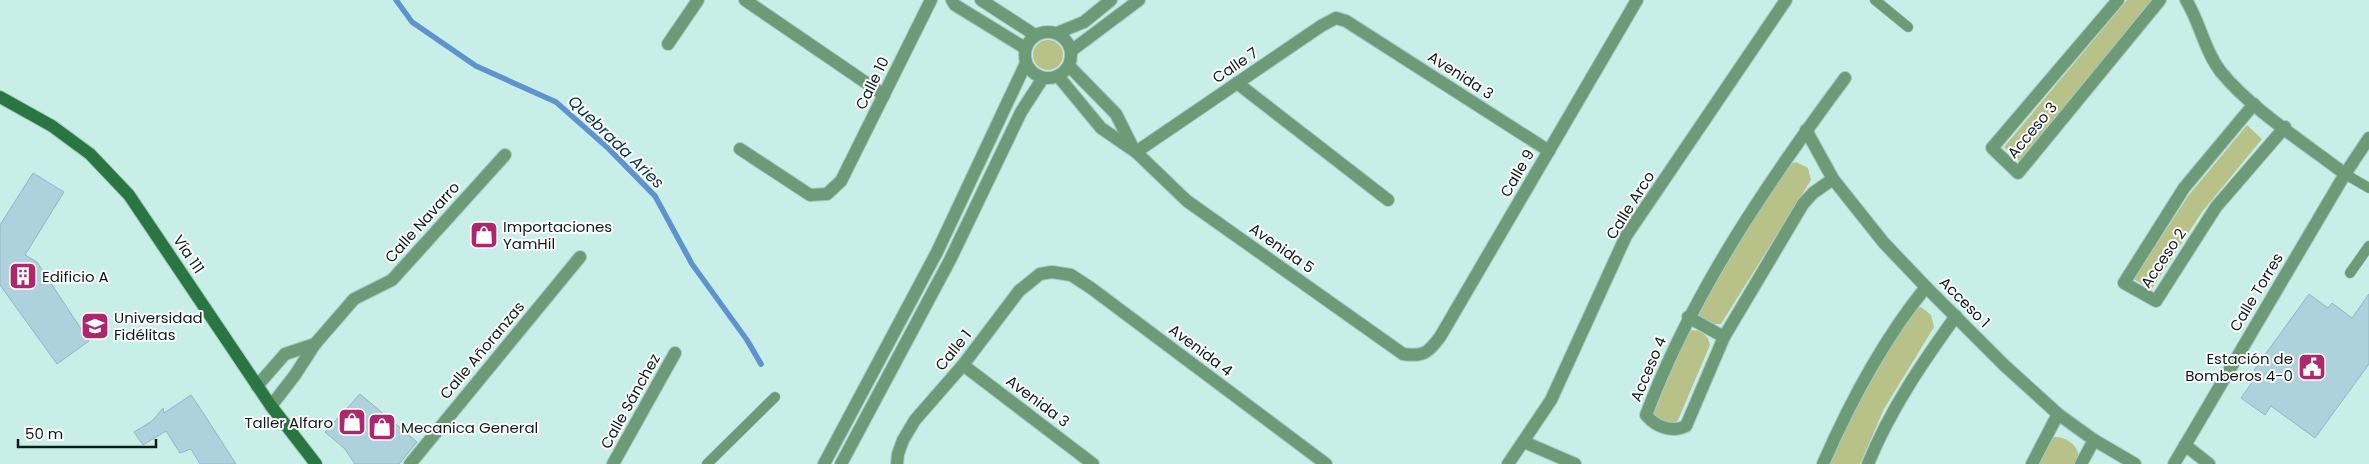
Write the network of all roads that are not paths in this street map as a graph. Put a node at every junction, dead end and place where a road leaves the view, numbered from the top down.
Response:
1 (698, 0) edge
2 (745, 0) edge
3 (931, 0) edge
4 (952, 0) edge
5 (981, 0) edge
6 (1112, 0) edge
7 (1138, 0) edge
8 (1637, 0) edge
9 (1786, 0) edge
10 (1875, 0) edge
11 (2118, 0) edge
12 (2160, 0) edge
13 (2190, 3) edge
14 (1356, 27) joint
15 (1908, 27) dead end
16 (1057, 33) junction
17 (1035, 35) junction
18 (668, 44) dead end
19 (1025, 48) junction
20 (1071, 51) junction
21 (1026, 63) junction
22 (1069, 66) junction
23 (1058, 76) junction
24 (1043, 78) junction
25 (1845, 78) dead end
26 (1237, 83) junction
27 (884, 95) junction
28 (0, 97) edge
29 (2254, 104) junction
30 (2285, 127) junction
31 (1806, 130) junction
32 (2369, 138) edge
33 (740, 149) dead end
34 (1549, 151) junction
35 (1136, 152) junction
36 (505, 155) dead end
37 (2344, 174) junction
38 (1834, 179) junction
39 (2369, 188) edge
40 (1388, 200) dead end
41 (2369, 246) edge
42 (937, 252) junction
43 (580, 258) dead end
44 (950, 260) junction
45 (1052, 272) joint
46 (2350, 273) dead end
47 (1926, 287) junction
48 (1956, 316) junction
49 (1688, 317) junction
50 (1724, 337) junction
51 (315, 344) junction
52 (674, 353) dead end
53 (1418, 356) joint
54 (963, 365) junction
55 (257, 386) junction
56 (775, 397) dead end
57 (271, 406) junction
58 (2058, 414) junction
59 (842, 432) junction
60 (854, 439) junction
61 (2094, 440) junction
62 (1524, 442) junction
63 (2185, 445) junction
64 (316, 464) edge
65 (410, 464) edge
66 (613, 464) edge
67 (707, 464) edge
68 (824, 464) edge
69 (841, 464) edge
70 (897, 464) edge
71 (1093, 464) edge
72 (1326, 464) edge
73 (1508, 464) edge
74 (1575, 464) edge
75 (1823, 464) edge
76 (1868, 464) edge
77 (2032, 464) edge
78 (2080, 464) edge
79 (2135, 464) edge
80 (2174, 464) edge
81 (2209, 464) edge

1 - 18 street
2 - 27 street
3 - 27 street, Calle 10
4 - 19 street
5 - 17 street
6 - 16 street
7 - 20 street
8 - 34 street, Calle 9
9 - 62 street, Calle Arco
10 - 15 lane
11 - 12 street, Acceso 3
13 - 29 street
14 - 26 street, Calle 7
14 - 34 street, Avenida 3
16 - 17 street
16 - 20 street
17 - 19 street
19 - 21 street
20 - 22 street
21 - 24 street
21 - 42 street
22 - 23 street
22 - 35 street
23 - 24 street
23 - 35 street
24 - 44 street
25 - 31 street, Acceso 4
26 - 35 street, Calle 7
26 - 40 street
27 - 33 street, Calle 10
28 - 55 main road, Vía 111
29 - 30 street
29 - 30 street, Acceso 2
30 - 37 street
31 - 38 street, Acceso 1
31 - 49 street, Acceso 4
32 - 37 street, Calle Torres
34 - 53 street, Calle 9
35 - 53 street, Avenida 5
36 - 51 street, Calle Navarro
37 - 39 lane
37 - 63 street, Calle Torres
38 - 47 street, Acceso 1
38 - 50 street, Acceso 4
41 - 46 lane
42 - 44 street
42 - 59 street
43 - 65 street, Calle Añoranzas
44 - 60 street
45 - 54 street, Calle 1
45 - 72 street, Avenida 4
47 - 48 street, Acceso 1
47 - 75 street
48 - 58 street, Acceso 1
48 - 76 street
49 - 50 street
49 - 50 street, Acceso 4
51 - 55 street
51 - 57 street, Calle Navarro
52 - 66 street, Calle Sánchez
54 - 70 street, Calle 1
54 - 71 street, Avenida 3
55 - 57 main road, Vía 111
56 - 67 lane
57 - 64 main road, Vía 111
58 - 61 street, Acceso 1
58 - 77 street
59 - 60 street
59 - 68 street
60 - 69 street
61 - 78 street
61 - 79 street, Acceso 1
62 - 73 street, Calle Arco
62 - 74 street
63 - 80 street, Calle Torres
63 - 81 street

